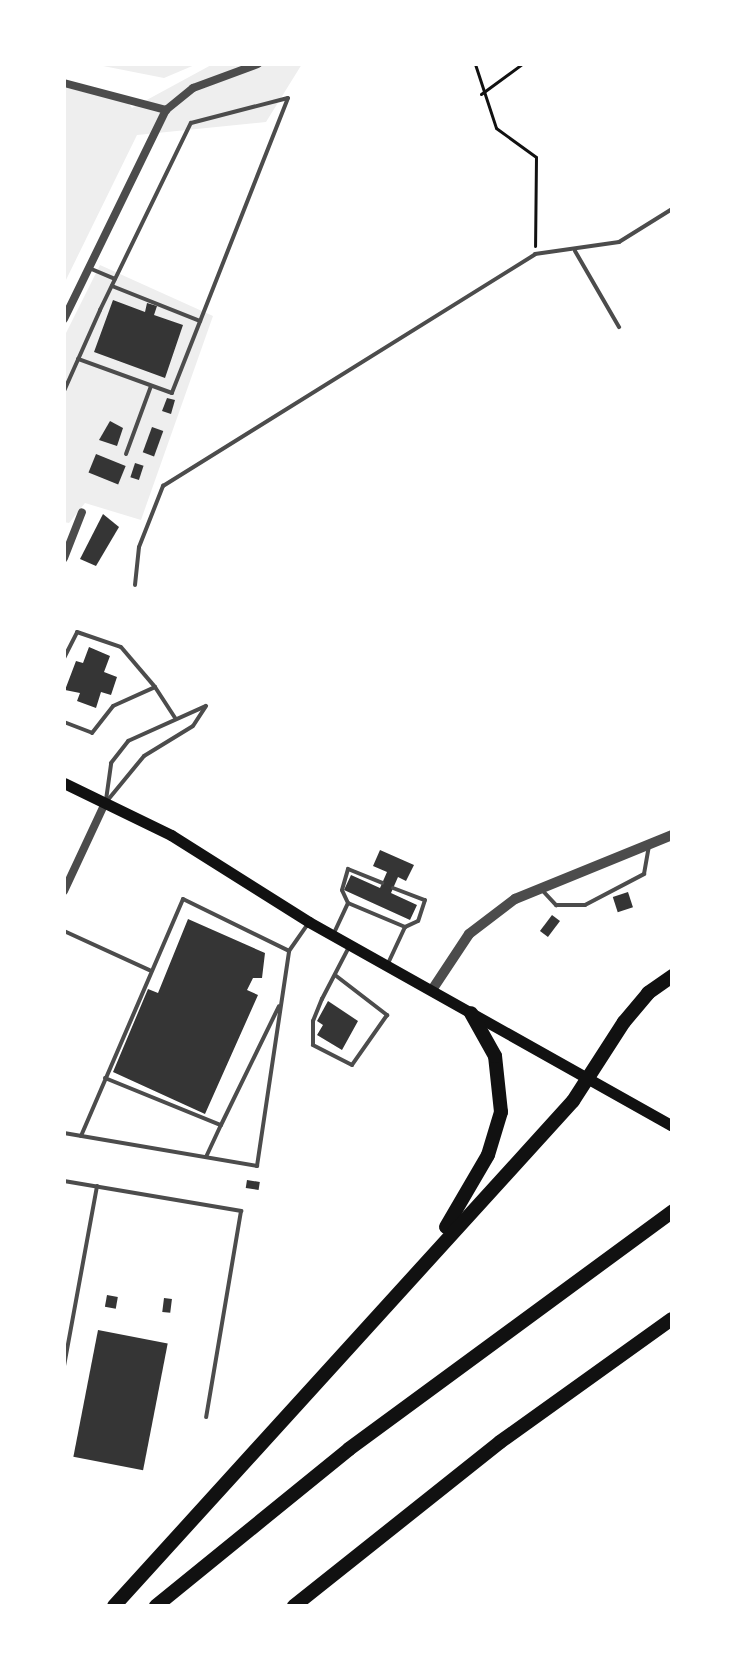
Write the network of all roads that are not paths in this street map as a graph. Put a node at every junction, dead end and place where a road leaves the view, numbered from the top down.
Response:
1 (258, 64) edge
2 (64, 83) edge
3 (166, 110) junction
4 (672, 209) edge
5 (575, 251) junction
6 (89, 268) junction
7 (115, 279) junction
8 (112, 286) junction
9 (64, 319) edge
10 (200, 321) junction
11 (619, 327) dead end
12 (78, 359) junction
13 (151, 386) junction
14 (64, 391) edge
15 (126, 454) dead end
16 (82, 512) dead end
17 (64, 558) edge
18 (135, 585) dead end
19 (64, 658) edge
20 (155, 687) junction
21 (175, 718) junction
22 (64, 722) edge
23 (64, 783) edge
24 (105, 803) junction
25 (672, 835) edge
26 (649, 844) junction
27 (382, 883) dead end
28 (540, 886) junction
29 (393, 888) dead end
30 (64, 891) edge
31 (348, 903) junction
32 (309, 922) junction
33 (405, 927) junction
34 (64, 931) edge
35 (333, 935) junction
36 (350, 945) junction
37 (289, 951) junction
38 (387, 965) junction
39 (149, 970) junction
40 (335, 975) junction
41 (672, 976) edge
42 (432, 990) junction
43 (281, 1002) junction
44 (471, 1013) junction
45 (105, 1078) junction
46 (590, 1078) junction
47 (221, 1125) junction
48 (672, 1126) edge
49 (64, 1133) edge
50 (81, 1136) junction
51 (206, 1157) junction
52 (64, 1181) edge
53 (97, 1186) junction
54 (672, 1212) edge
55 (425, 1259) junction
56 (64, 1319) edge
57 (672, 1319) edge
58 (72, 1321) junction
59 (64, 1366) edge
60 (206, 1417) dead end
61 (114, 1606) edge
62 (156, 1606) edge
63 (294, 1606) edge

1 - 3 street
2 - 3 street
3 - 6 street
4 - 5 lane
5 - 11 lane
5 - 18 lane
6 - 7 lane
6 - 9 street
7 - 8 lane
7 - 10 lane
8 - 10 lane
8 - 12 lane
10 - 13 lane
12 - 13 lane
12 - 14 lane
13 - 15 lane
16 - 17 street
19 - 20 lane
20 - 21 lane
20 - 22 lane
21 - 24 lane
21 - 24 lane
23 - 24 main road
24 - 30 street
24 - 32 main road
25 - 26 street
26 - 28 street
26 - 28 lane
27 - 31 lane
28 - 42 street
29 - 33 lane
31 - 33 lane
31 - 35 lane
32 - 35 main road
32 - 37 lane
33 - 38 lane
34 - 39 lane
35 - 36 main road
36 - 38 main road
36 - 40 lane
37 - 39 lane
37 - 43 lane
38 - 42 main road
39 - 45 lane
40 - 40 lane
41 - 46 highway
42 - 44 main road
43 - 47 lane
43 - 51 lane
44 - 46 main road
44 - 55 highway
45 - 47 lane
45 - 50 lane
46 - 48 main road
46 - 55 highway
47 - 51 lane
49 - 50 lane
50 - 51 lane
52 - 53 lane
53 - 58 lane
53 - 60 lane
54 - 62 highway
55 - 61 highway
56 - 58 lane
57 - 63 highway
58 - 59 lane

